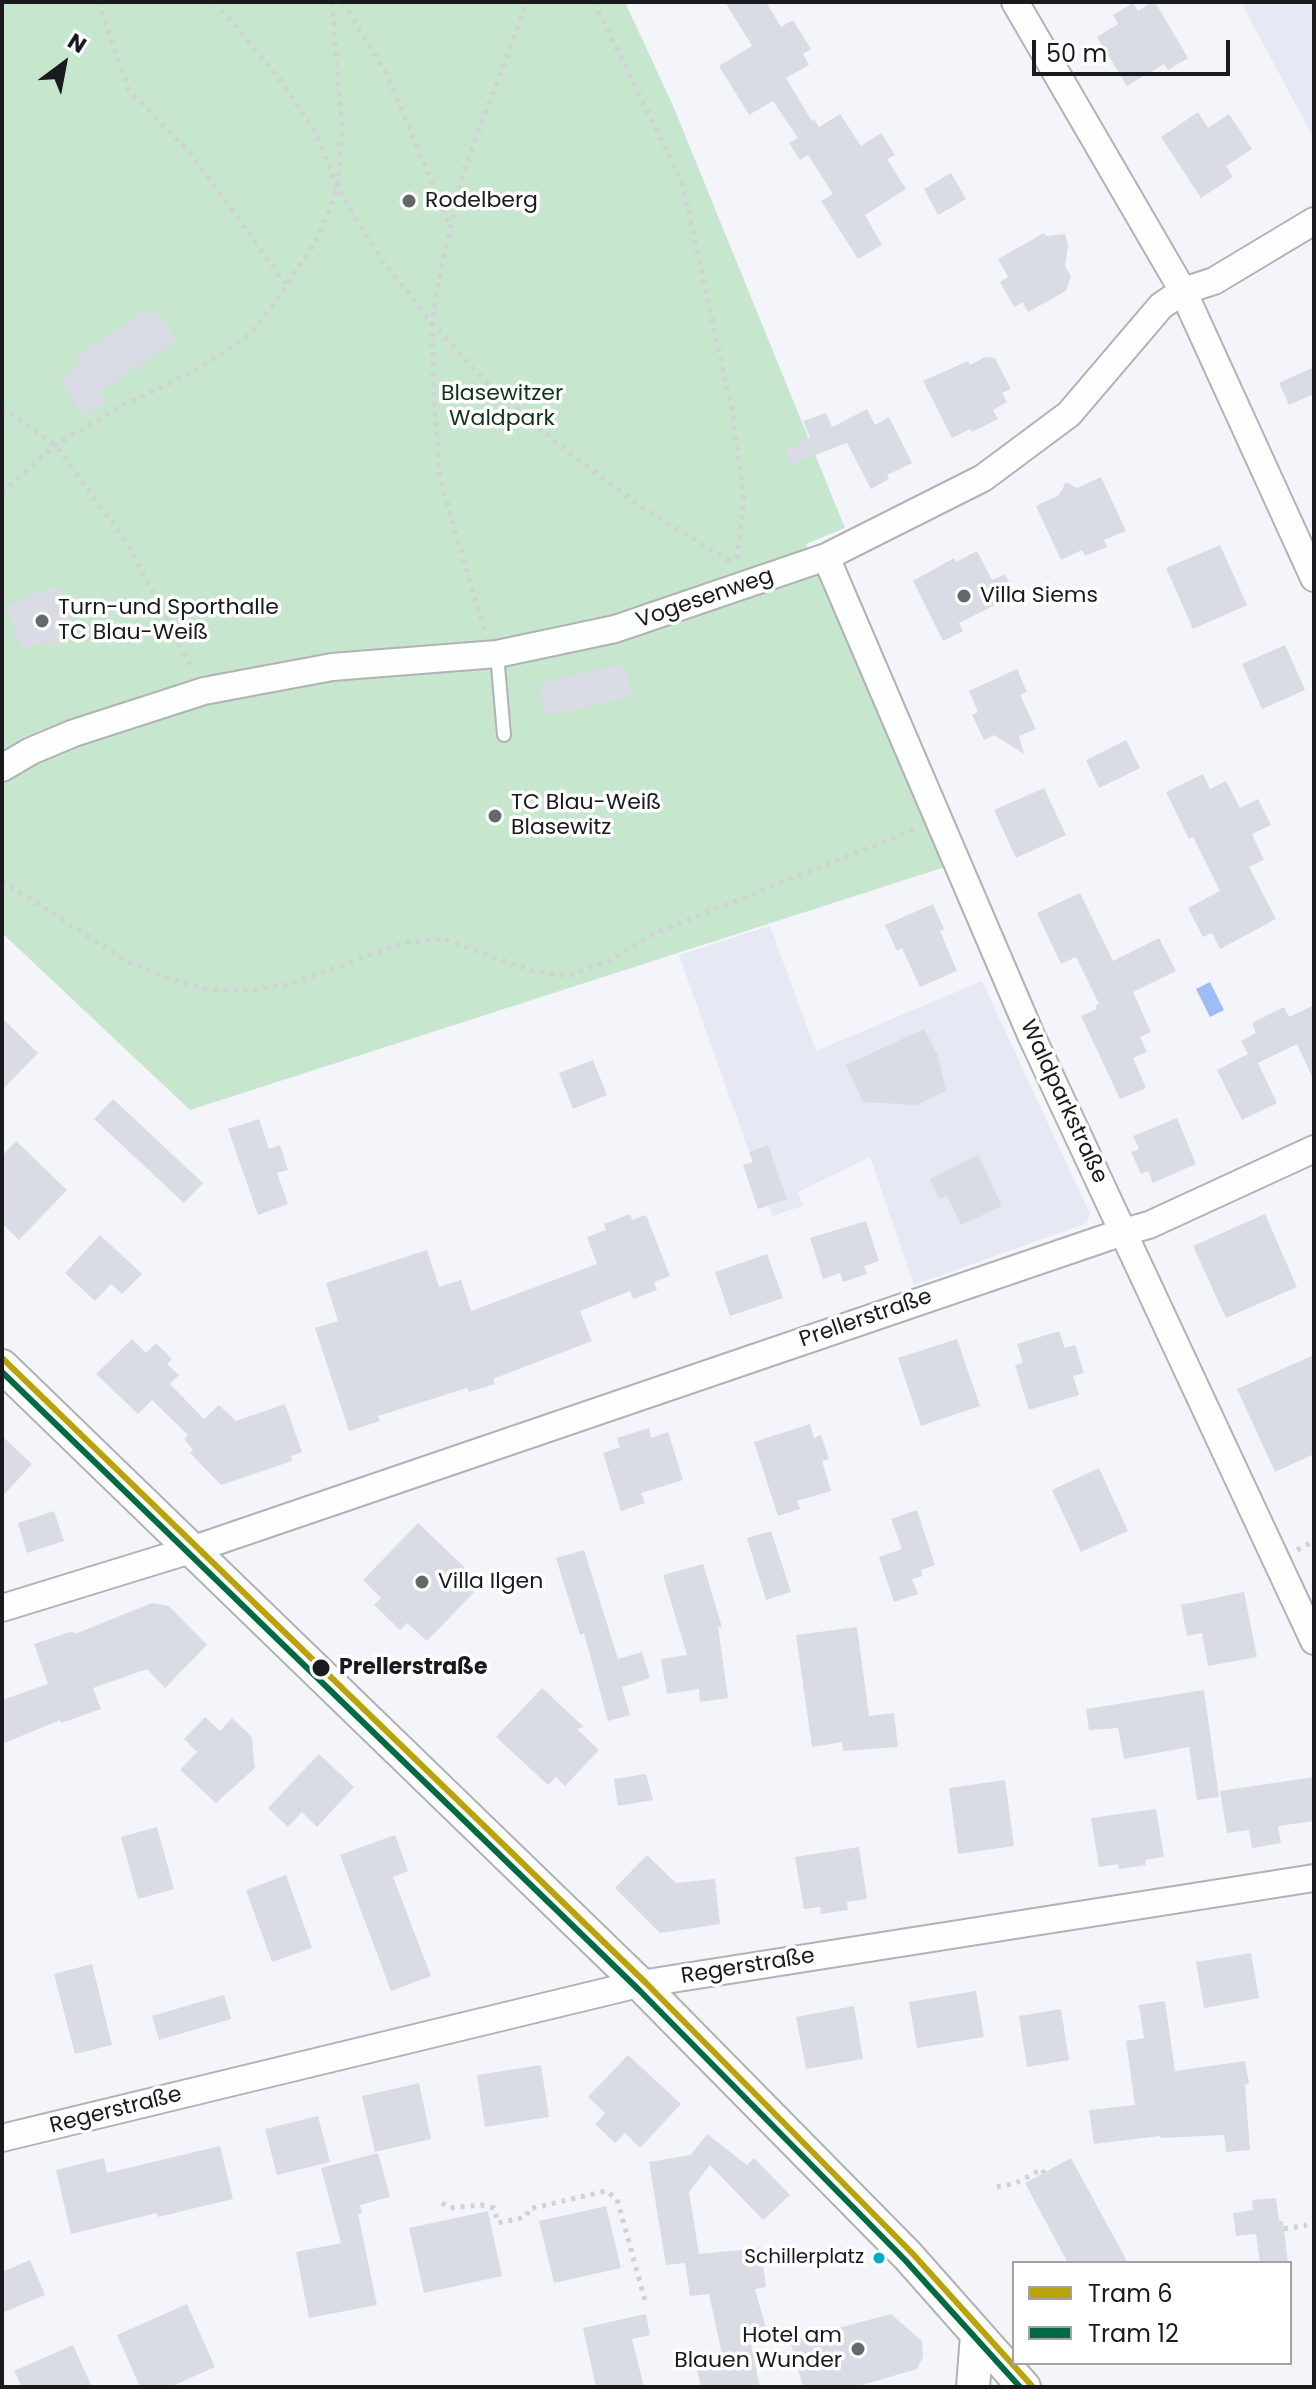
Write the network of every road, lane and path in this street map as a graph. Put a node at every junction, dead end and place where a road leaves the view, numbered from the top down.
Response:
1 (98, 2) edge
2 (215, 2) edge
3 (332, 2) edge
4 (343, 2) edge
5 (527, 2) edge
6 (594, 2) edge
7 (1015, 2) edge
8 (338, 189) junction
9 (1314, 221) edge
10 (451, 226) junction
11 (286, 285) junction
12 (1183, 291) junction
13 (432, 323) junction
14 (2, 407) edge
15 (55, 445) junction
16 (2, 493) edge
17 (826, 557) junction
18 (1314, 578) edge
19 (494, 654) junction
20 (204, 691) junction
21 (504, 735) dead end
22 (2, 768) edge
23 (938, 821) junction
24 (2, 881) edge
25 (1314, 1149) edge
26 (1123, 1232) junction
27 (2, 1366) edge
28 (191, 1550) junction
29 (2, 1608) edge
30 (1314, 1641) edge
31 (1314, 1878) edge
32 (640, 1984) junction
33 (2, 2138) edge
34 (1044, 2173) dead end
35 (997, 2187) dead end
36 (442, 2203) dead end
37 (1307, 2225) dead end
38 (1284, 2229) dead end
39 (646, 2304) dead end
40 (977, 2335) junction
41 (973, 2387) edge
42 (1024, 2387) edge

1 - 11 path
2 - 8 path
3 - 8 path
4 - 10 path
5 - 10 path
6 - 13 path
7 - 12 street
8 - 11 path
8 - 13 path
9 - 12 street, Vogesenweg
10 - 13 path
11 - 15 path
12 - 17 street, Vogesenweg
12 - 18 street
13 - 19 path
14 - 15 path
15 - 16 path
15 - 20 path
17 - 19 street, Vogesenweg
17 - 23 street, Waldparkstraße
19 - 20 street, Vogesenweg
19 - 21 lane
20 - 22 street, Vogesenweg
23 - 24 path
23 - 26 street, Waldparkstraße
25 - 26 street, Prellerstraße
26 - 28 street, Prellerstraße
26 - 30 street, Waldparkstraße
27 - 28 street
28 - 29 street, Prellerstraße
28 - 32 street
31 - 32 street, Regerstraße
32 - 33 street, Regerstraße
32 - 40 street
34 - 35 path
36 - 39 path
37 - 38 path
40 - 41 street
40 - 42 street

